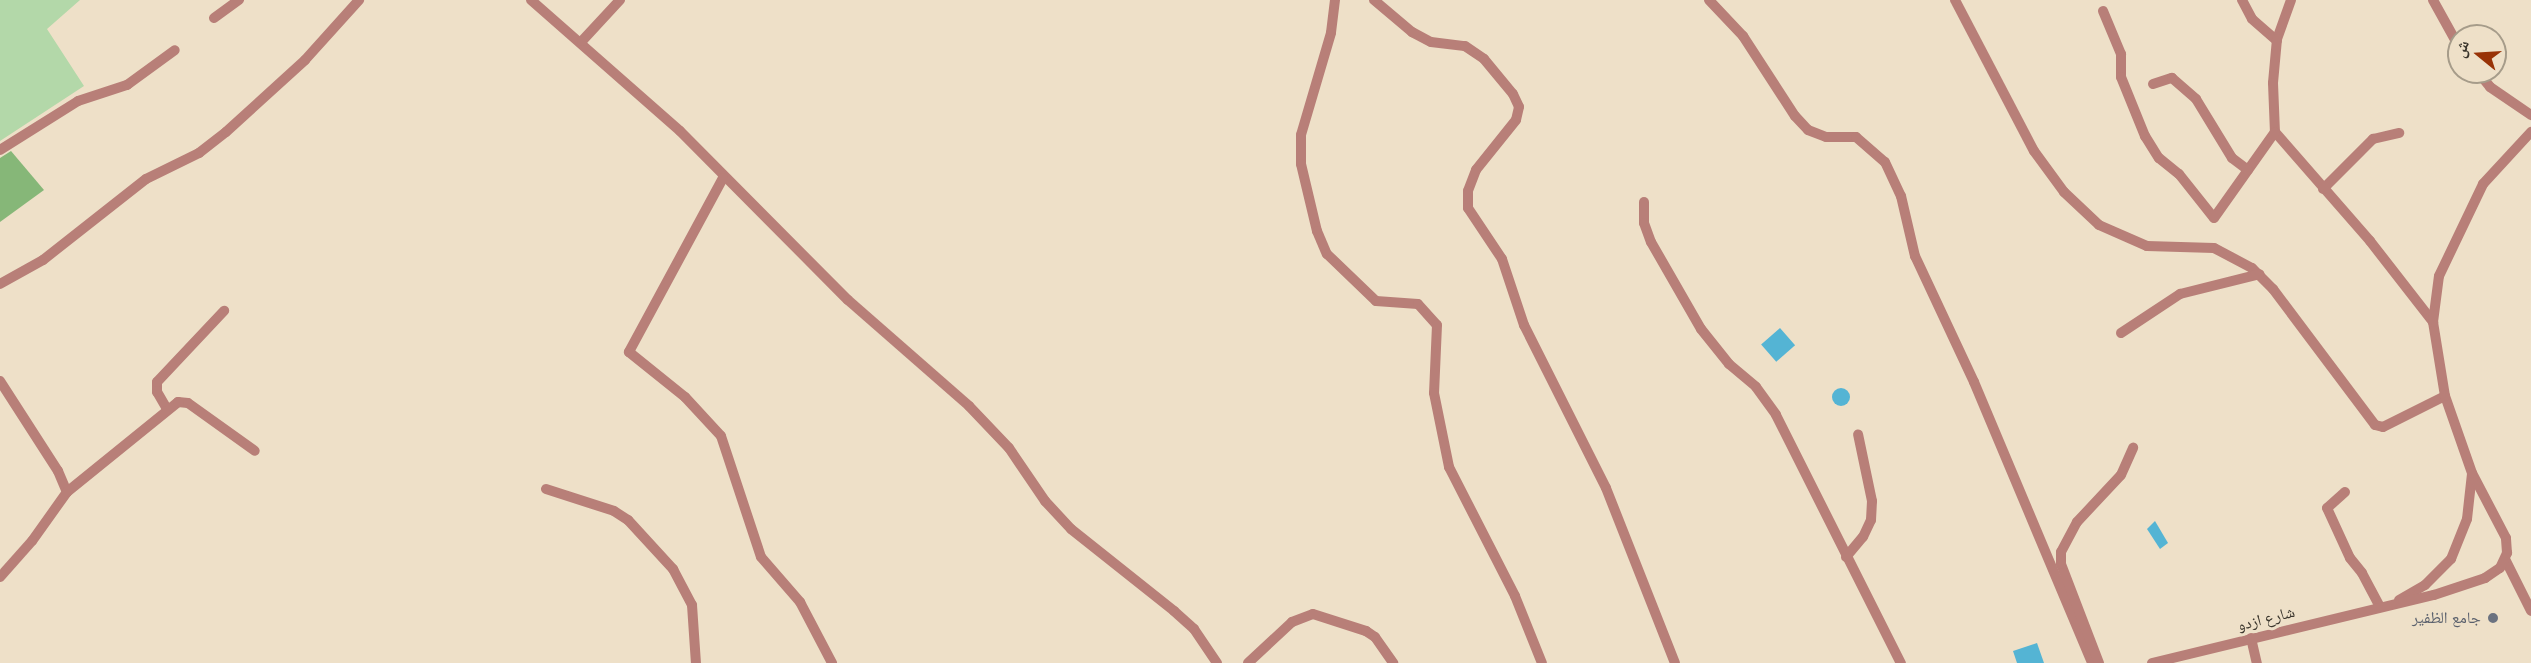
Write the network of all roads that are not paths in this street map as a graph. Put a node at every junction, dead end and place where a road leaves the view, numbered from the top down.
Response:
1 (239, 0) edge
2 (359, 0) edge
3 (531, 0) edge
4 (620, 0) edge
5 (1335, 0) edge
6 (1374, 0) edge
7 (1709, 0) edge
8 (1955, 0) edge
9 (2242, 0) edge
10 (2291, 0) edge
11 (2433, 0) edge
12 (2103, 11) dead end
13 (214, 18) dead end
14 (2447, 25) edge
15 (582, 41) junction
16 (2277, 41) junction
17 (175, 50) dead end
18 (2154, 84) dead end
19 (2488, 84) edge
20 (2531, 115) edge
21 (2275, 132) junction
22 (2531, 132) edge
23 (2399, 133) dead end
24 (0, 150) edge
25 (2248, 170) junction
26 (723, 178) junction
27 (2323, 189) junction
28 (1644, 202) dead end
29 (2260, 274) junction
30 (0, 285) edge
31 (224, 312) dead end
32 (2433, 322) junction
33 (2121, 333) dead end
34 (0, 381) edge
35 (2445, 396) junction
36 (167, 409) junction
37 (1858, 434) dead end
38 (2133, 448) dead end
39 (255, 452) dead end
40 (2472, 473) junction
41 (546, 489) dead end
42 (67, 492) junction
43 (2345, 492) dead end
44 (1845, 557) junction
45 (2505, 559) junction
46 (0, 577) edge
47 (2384, 606) junction
48 (2531, 611) edge
49 (2251, 638) junction
50 (696, 663) edge
51 (832, 663) edge
52 (1217, 663) edge
53 (1248, 663) edge
54 (1393, 663) edge
55 (1542, 663) edge
56 (1675, 663) edge
57 (1901, 663) edge
58 (2091, 663) edge
59 (2099, 663) edge
60 (2152, 663) edge
61 (2257, 663) edge

1 - 13 street
2 - 30 street
3 - 15 street
4 - 15 street
5 - 55 street
6 - 56 street
7 - 58 street
8 - 29 street
9 - 16 street
10 - 16 street
11 - 14 street
12 - 25 street
15 - 26 street
16 - 21 street
17 - 24 street
18 - 25 street
19 - 20 street
21 - 25 street
21 - 27 street
22 - 32 street
23 - 27 street
26 - 51 street
26 - 52 street
27 - 32 street
28 - 44 street
29 - 33 street
29 - 35 street
31 - 36 street
32 - 35 street
34 - 42 street
35 - 40 street
36 - 39 street
36 - 42 street
37 - 44 street
38 - 59 street
40 - 45 street
40 - 47 street
41 - 50 street
42 - 46 street
43 - 47 street
44 - 57 street
45 - 47 street
45 - 48 street
47 - 49 street, شارع ازدو
49 - 60 street, شارع ازدو
49 - 61 street
53 - 54 street

